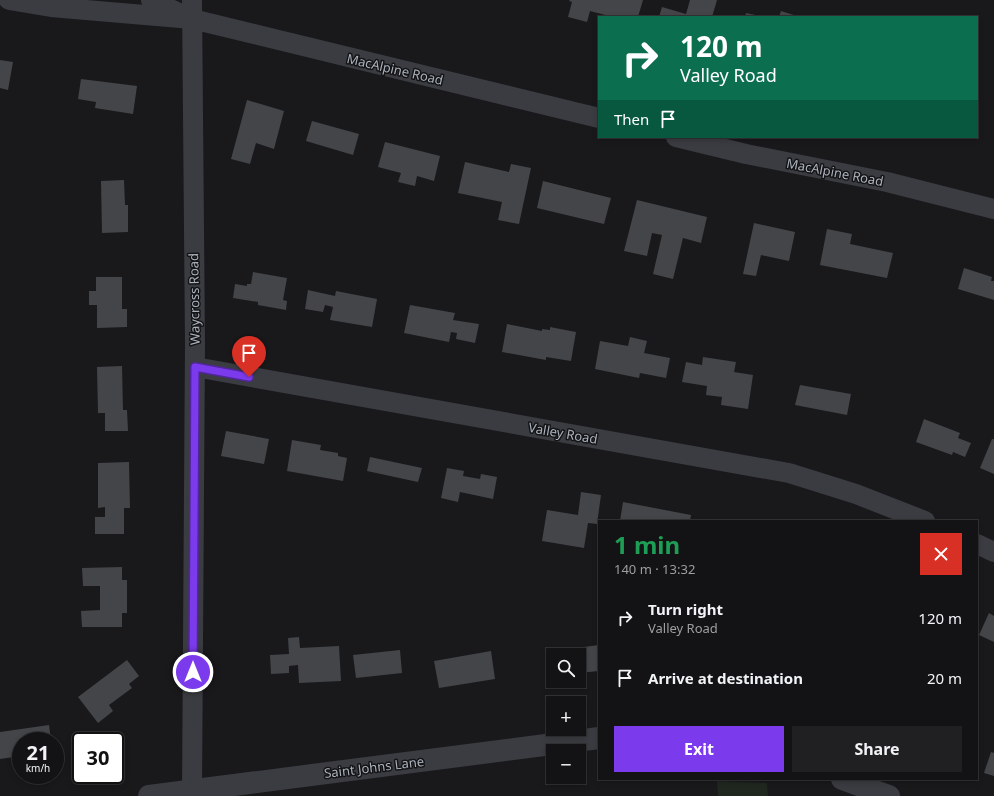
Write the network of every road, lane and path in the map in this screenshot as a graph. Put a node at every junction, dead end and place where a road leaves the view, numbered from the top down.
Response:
1 (10, 0) edge
2 (152, 0) edge
3 (192, 10) edge
4 (598, 118) edge
5 (680, 138) edge
6 (994, 209) edge
7 (195, 367) junction
8 (922, 520) edge
9 (978, 544) edge
10 (994, 552) edge
11 (598, 738) edge
12 (845, 780) edge
13 (192, 791) junction
14 (149, 796) edge
15 (889, 796) edge

1 - 3 street, MacAlpine Road
2 - 3 street, MacAlpine Road
3 - 4 street, MacAlpine Road
3 - 7 street, Waycross Road
5 - 6 street, MacAlpine Road
7 - 8 street, Valley Road
7 - 13 street, Waycross Road
9 - 10 street
11 - 13 street, Saint Johns Lane
12 - 15 street
13 - 14 street, Saint Johns Lane

